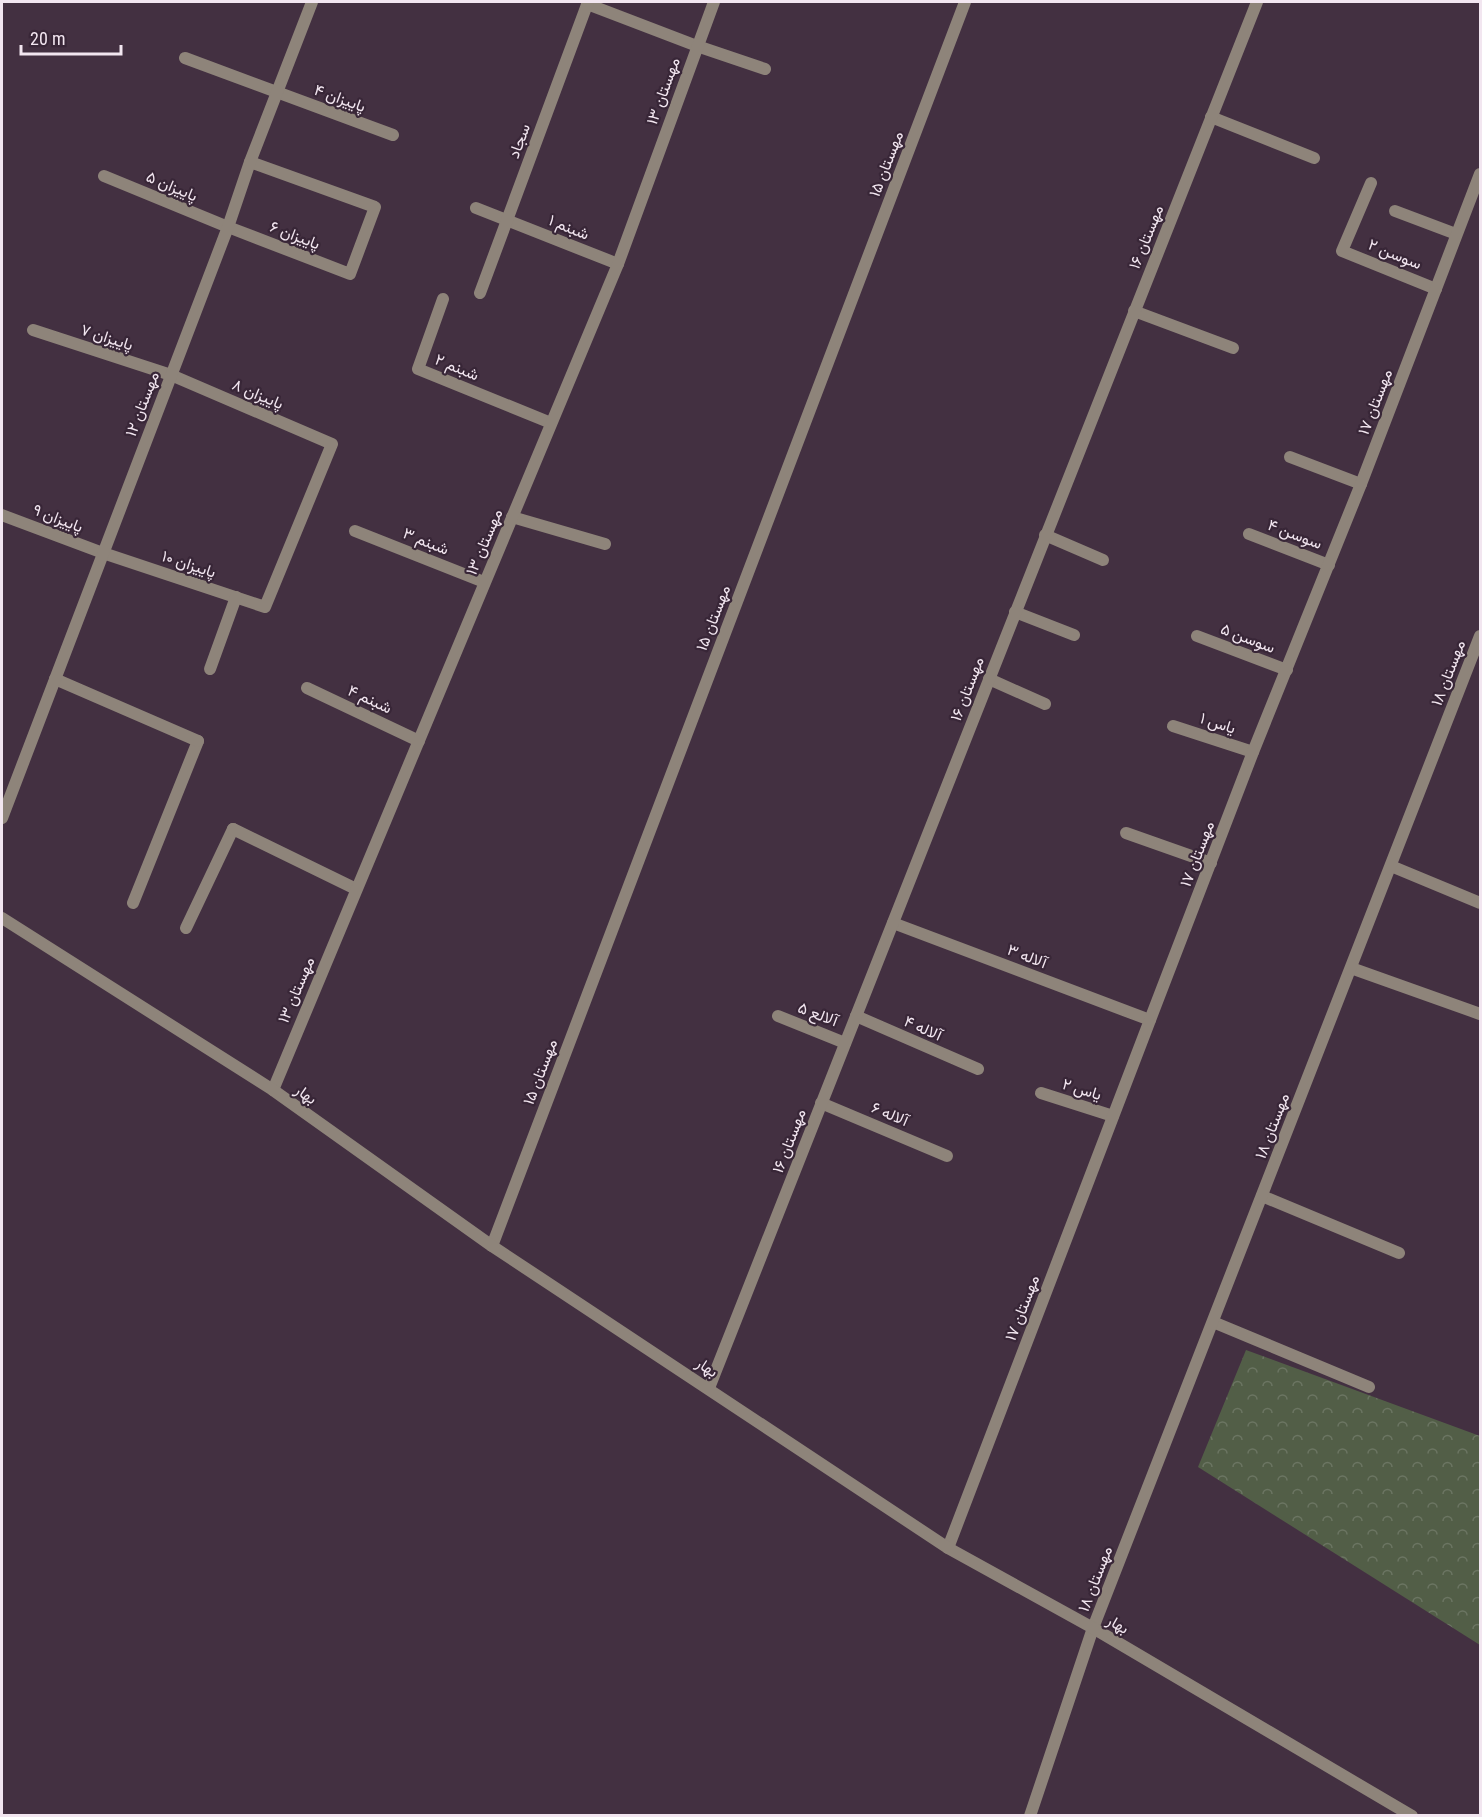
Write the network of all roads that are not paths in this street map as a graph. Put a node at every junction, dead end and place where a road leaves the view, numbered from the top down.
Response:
1 (312, 2) edge
2 (714, 2) edge
3 (964, 2) edge
4 (1257, 2) edge
5 (588, 3) edge
6 (697, 45) junction
7 (184, 58) dead end
8 (765, 69) dead end
9 (277, 93) junction
10 (1211, 117) junction
11 (393, 135) dead end
12 (1314, 159) dead end
13 (250, 162) junction
14 (1480, 174) edge
15 (104, 176) dead end
16 (1371, 183) dead end
17 (476, 208) dead end
18 (1395, 211) dead end
19 (507, 220) junction
20 (228, 227) junction
21 (1456, 234) junction
22 (618, 264) junction
23 (1436, 289) junction
24 (480, 292) dead end
25 (444, 300) dead end
26 (1134, 311) junction
27 (33, 330) dead end
28 (1233, 348) dead end
29 (171, 375) junction
30 (551, 423) junction
31 (1290, 457) dead end
32 (1361, 484) junction
33 (2, 515) edge
34 (512, 517) junction
35 (355, 531) dead end
36 (1249, 534) dead end
37 (1046, 536) junction
38 (605, 544) dead end
39 (103, 553) junction
40 (1102, 560) dead end
41 (1329, 565) junction
42 (484, 582) junction
43 (236, 597) junction
44 (265, 607) joint
45 (1015, 612) junction
46 (1074, 635) dead end
47 (1197, 636) dead end
48 (1480, 636) edge
49 (210, 669) dead end
50 (1287, 670) junction
51 (55, 679) junction
52 (989, 679) junction
53 (307, 688) dead end
54 (1045, 704) dead end
55 (1173, 726) dead end
56 (419, 741) junction
57 (1253, 752) junction
58 (2, 818) edge
59 (1126, 833) dead end
60 (1211, 863) junction
61 (1391, 866) junction
62 (356, 889) junction
63 (133, 903) dead end
64 (1480, 903) edge
65 (2, 918) edge
66 (893, 923) junction
67 (186, 928) dead end
68 (1351, 968) junction
69 (1480, 1014) edge
70 (856, 1016) junction
71 (778, 1017) dead end
72 (1149, 1020) junction
73 (845, 1043) junction
74 (978, 1069) dead end
75 (273, 1090) junction
76 (1041, 1093) dead end
77 (821, 1103) junction
78 (1113, 1116) junction
79 (947, 1156) dead end
80 (1262, 1196) junction
81 (492, 1246) junction
82 (1400, 1253) dead end
83 (1213, 1322) junction
84 (1369, 1387) dead end
85 (709, 1388) junction
86 (948, 1548) junction
87 (1093, 1628) junction
88 (1030, 1815) edge
89 (1412, 1815) edge

1 - 9 street, مهستان ۱۲
2 - 6 street, مهستان ۱۳
3 - 81 street, مهستان ۱۵
4 - 10 street, مهستان ۱۶
5 - 6 street
5 - 19 street, سجاد
6 - 8 street
6 - 22 street, مهستان ۱۳
7 - 9 street, پاییزان ۴
9 - 11 street, پاییزان ۴
9 - 13 street, مهستان ۱۲
10 - 12 street
10 - 26 street, مهستان ۱۶
13 - 20 street, مهستان ۱۲
13 - 20 street, پاییزان ۶
14 - 21 street, مهستان ۱۷
15 - 20 street, پاییزان ۵
16 - 23 street, سوسن ۲
17 - 19 street, شبنم ۱
18 - 21 street
19 - 22 street, شبنم ۱
19 - 24 street, سجاد
20 - 29 street, مهستان ۱۲
21 - 23 street, مهستان ۱۷
22 - 30 street, مهستان ۱۳
23 - 32 street, مهستان ۱۷
25 - 30 street, شبنم ۲
26 - 28 street
26 - 37 street, مهستان ۱۶
27 - 29 street, پاییزان ۷
29 - 39 street, مهستان ۱۲
29 - 44 street, پاییزان ۸
30 - 34 street, مهستان ۱۳
31 - 32 street
32 - 41 street, مهستان ۱۷
33 - 39 street, پاییزان ۹
34 - 38 street
34 - 42 street, مهستان ۱۳
35 - 42 street, شبنم ۳
36 - 41 street, سوسن ۴
37 - 40 street
37 - 45 street, مهستان ۱۶
39 - 43 street, پاییزان ۱۰
39 - 51 street, مهستان ۱۲
41 - 50 street, مهستان ۱۷
42 - 56 street, مهستان ۱۳
43 - 44 street, پاییزان ۱۰
43 - 49 street
45 - 46 street
45 - 52 street, مهستان ۱۶
47 - 50 street, سوسن ۵
48 - 61 street, مهستان ۱۸
50 - 57 street, مهستان ۱۷
51 - 58 street, مهستان ۱۲
51 - 63 street
52 - 54 street
52 - 66 street, مهستان ۱۶
53 - 56 street, شبنم ۴
55 - 57 street, یاس ۱
56 - 62 street, مهستان ۱۳
57 - 60 street, مهستان ۱۷
59 - 60 street
60 - 72 street, مهستان ۱۷
61 - 64 street
61 - 68 street, مهستان ۱۸
62 - 67 street
62 - 75 street, مهستان ۱۳
65 - 75 street, بهار
66 - 70 street, مهستان ۱۶
66 - 72 street, آلاله ۳
68 - 69 street
68 - 80 street, مهستان ۱۸
70 - 73 street, مهستان ۱۶
70 - 74 street, آلاله ۴
71 - 73 street, آلالع ۵
72 - 78 street, مهستان ۱۷
73 - 77 street, مهستان ۱۶
75 - 81 street, بهار
76 - 78 street, یاس ۲
77 - 79 street, آلاله ۶
77 - 85 street, مهستان ۱۶
78 - 86 street, مهستان ۱۷
80 - 82 street
80 - 83 street, مهستان ۱۸
81 - 85 street, بهار
83 - 84 street
83 - 87 street, مهستان ۱۸
85 - 86 street, بهار
86 - 87 street, بهار
87 - 88 street, مهستان ۱۸
87 - 89 street, بهار

